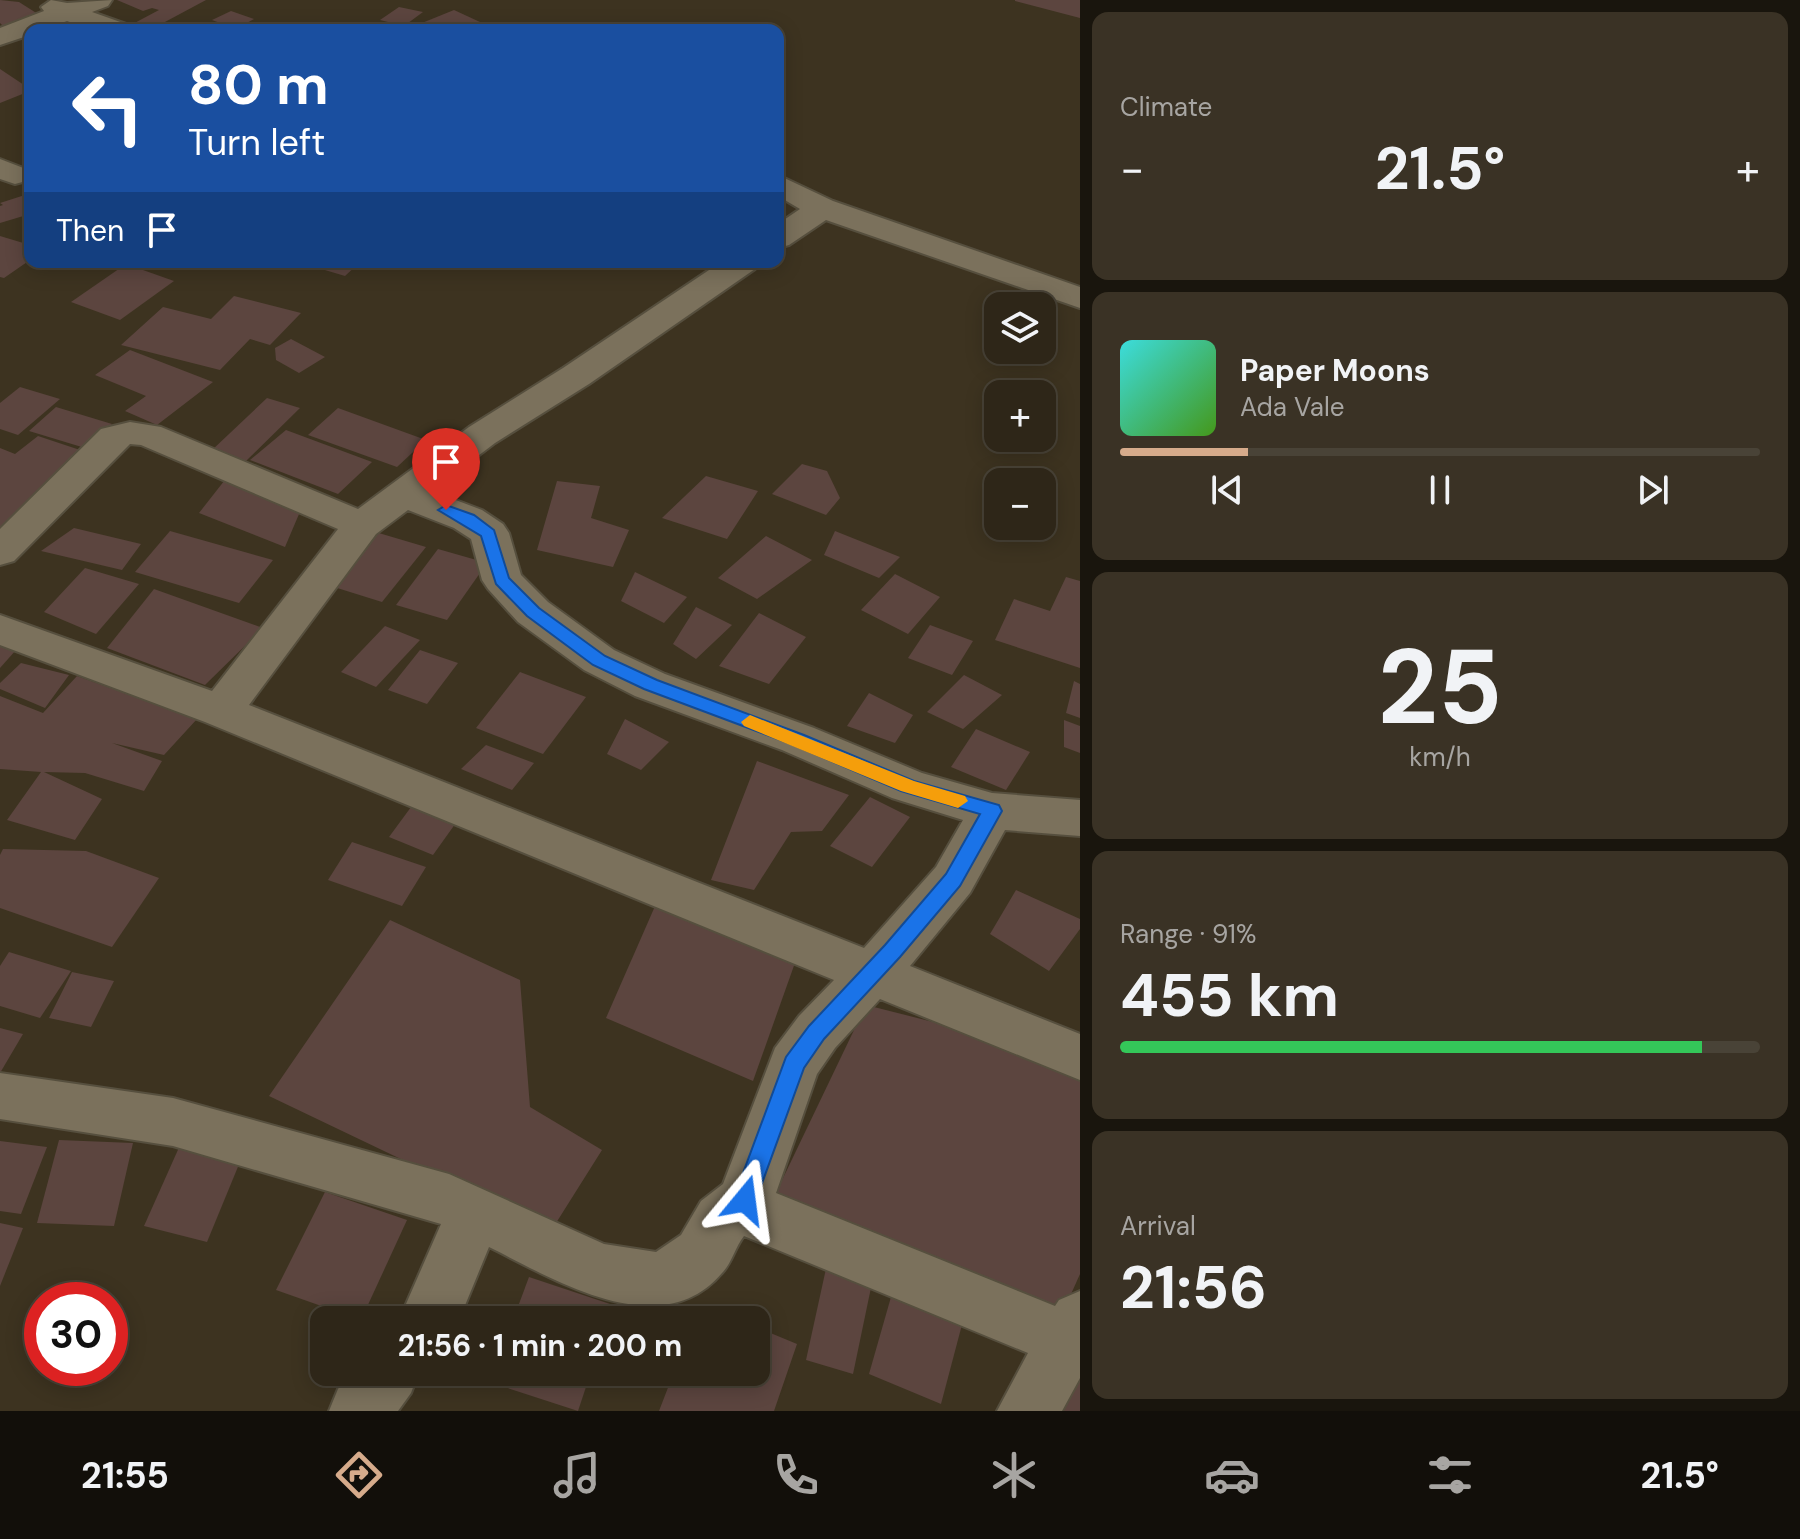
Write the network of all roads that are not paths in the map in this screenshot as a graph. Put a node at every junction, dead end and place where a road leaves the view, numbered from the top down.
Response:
1 (37, 0) edge
2 (99, 0) edge
3 (70, 13) junction
4 (38, 24) edge
5 (100, 24) edge
6 (24, 29) edge
7 (0, 37) edge
8 (784, 187) edge
9 (822, 208) junction
10 (784, 234) edge
11 (734, 268) edge
12 (1080, 298) edge
13 (401, 493) junction
14 (362, 525) junction
15 (0, 552) edge
16 (0, 629) edge
17 (221, 711) junction
18 (992, 811) junction
19 (1080, 818) edge
20 (871, 974) junction
21 (1080, 1057) edge
22 (0, 1096) edge
23 (745, 1200) junction
24 (475, 1211) junction
25 (435, 1306) edge
26 (1075, 1330) edge
27 (379, 1386) edge
28 (360, 1411) edge
29 (1028, 1411) edge

1 - 3 street
2 - 3 street
3 - 4 street
3 - 5 street
6 - 7 street
8 - 9 street
9 - 10 street
9 - 12 street
11 - 13 street
13 - 14 street
13 - 18 street
14 - 15 street
14 - 17 street
16 - 17 street
17 - 20 street
18 - 19 street
18 - 20 street
20 - 21 street
20 - 23 street
22 - 24 street
23 - 24 street
23 - 26 street
24 - 25 street
26 - 29 street
27 - 28 street

